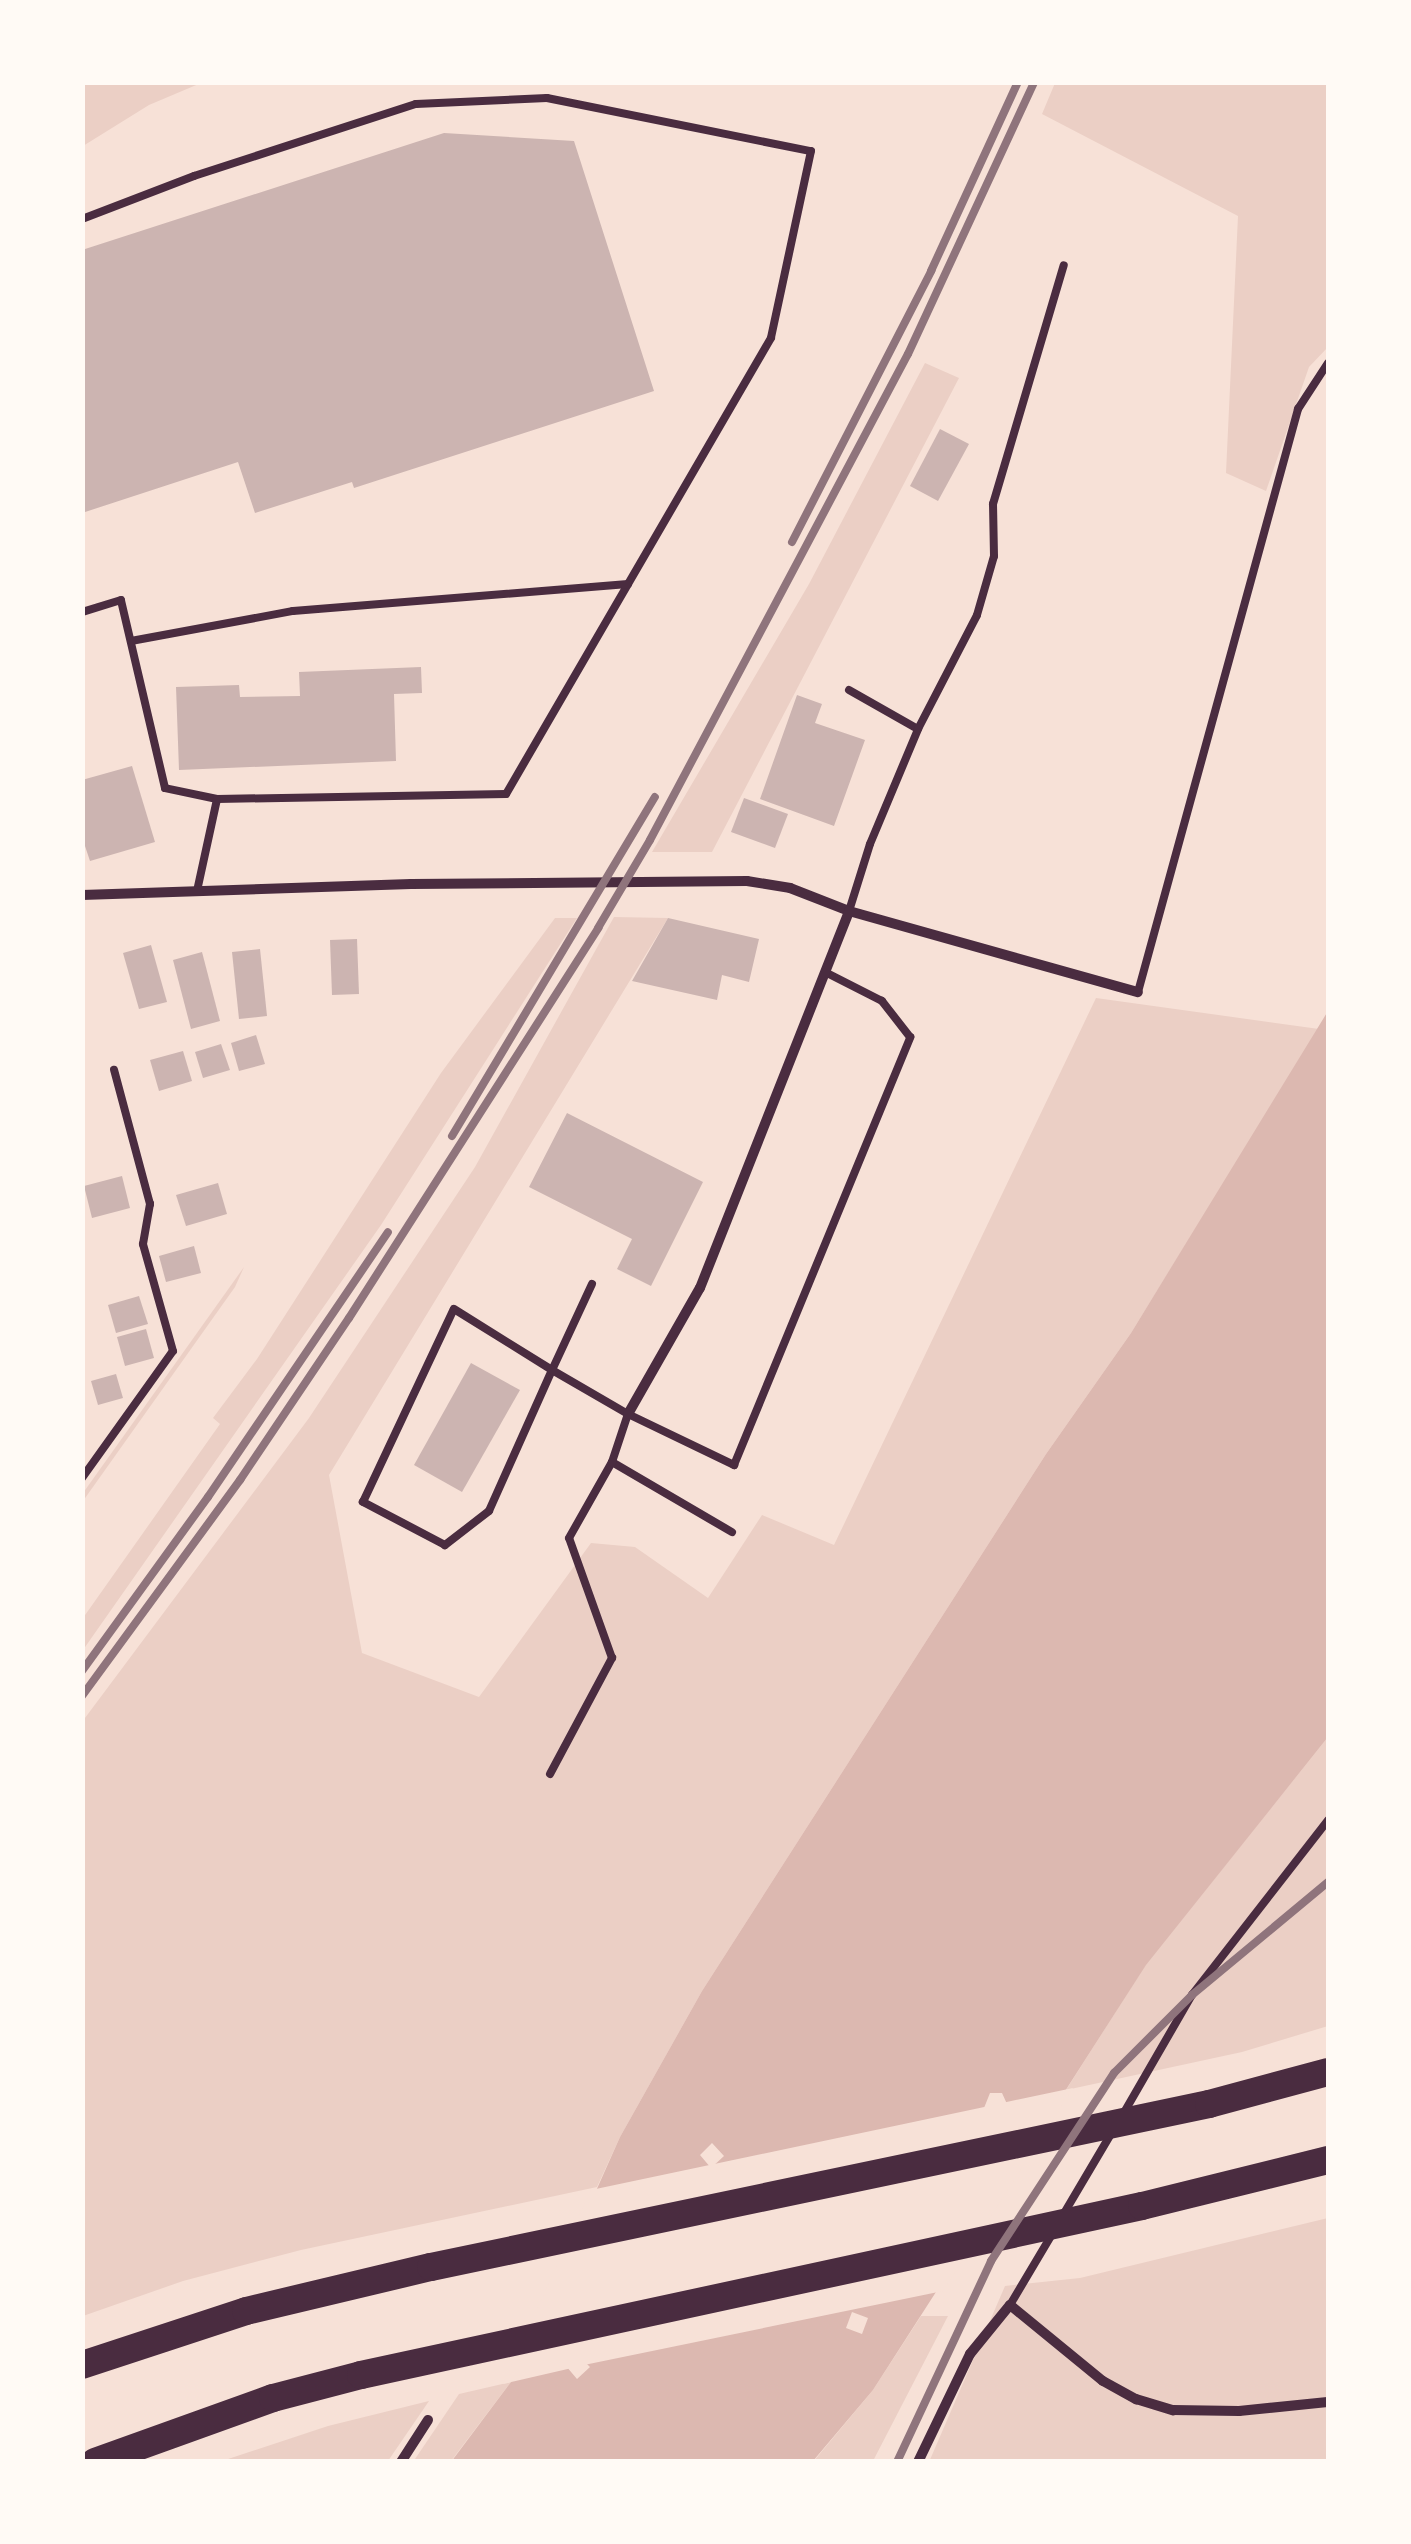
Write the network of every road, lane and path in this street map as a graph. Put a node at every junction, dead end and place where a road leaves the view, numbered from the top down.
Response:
1 (82, 219) edge
2 (1064, 265) dead end
3 (1328, 363) edge
4 (628, 584) junction
5 (82, 612) edge
6 (130, 641) junction
7 (849, 690) dead end
8 (918, 729) junction
9 (217, 799) junction
10 (197, 891) junction
11 (82, 895) edge
12 (849, 911) junction
13 (825, 972) junction
14 (1138, 992) joint
15 (114, 1070) dead end
16 (592, 1284) dead end
17 (552, 1370) junction
18 (628, 1414) junction
19 (612, 1462) junction
20 (82, 1478) edge
21 (732, 1532) dead end
22 (550, 1774) dead end
23 (1328, 1820) edge
24 (1327, 2072) edge
25 (1328, 2160) edge
26 (1328, 2170) edge
27 (1242, 2183) junction
28 (1010, 2305) junction
29 (82, 2366) edge
30 (1328, 2402) edge
31 (428, 2420) dead end
32 (95, 2462) edge
33 (401, 2462) edge
34 (918, 2462) edge

1 - 4 lane
2 - 8 lane
3 - 14 lane
4 - 6 lane
4 - 9 lane
5 - 6 lane
6 - 9 lane
7 - 8 lane
8 - 12 lane
9 - 10 lane
10 - 11 street
10 - 12 street
12 - 13 street
12 - 14 street
13 - 18 street
13 - 18 lane
15 - 20 lane
16 - 17 lane
17 - 17 lane
17 - 18 lane
18 - 19 lane
19 - 21 lane
19 - 22 lane
23 - 28 lane
24 - 29 highway
25 - 27 highway
26 - 27 highway
27 - 32 highway
28 - 30 street
28 - 34 street
31 - 33 street

